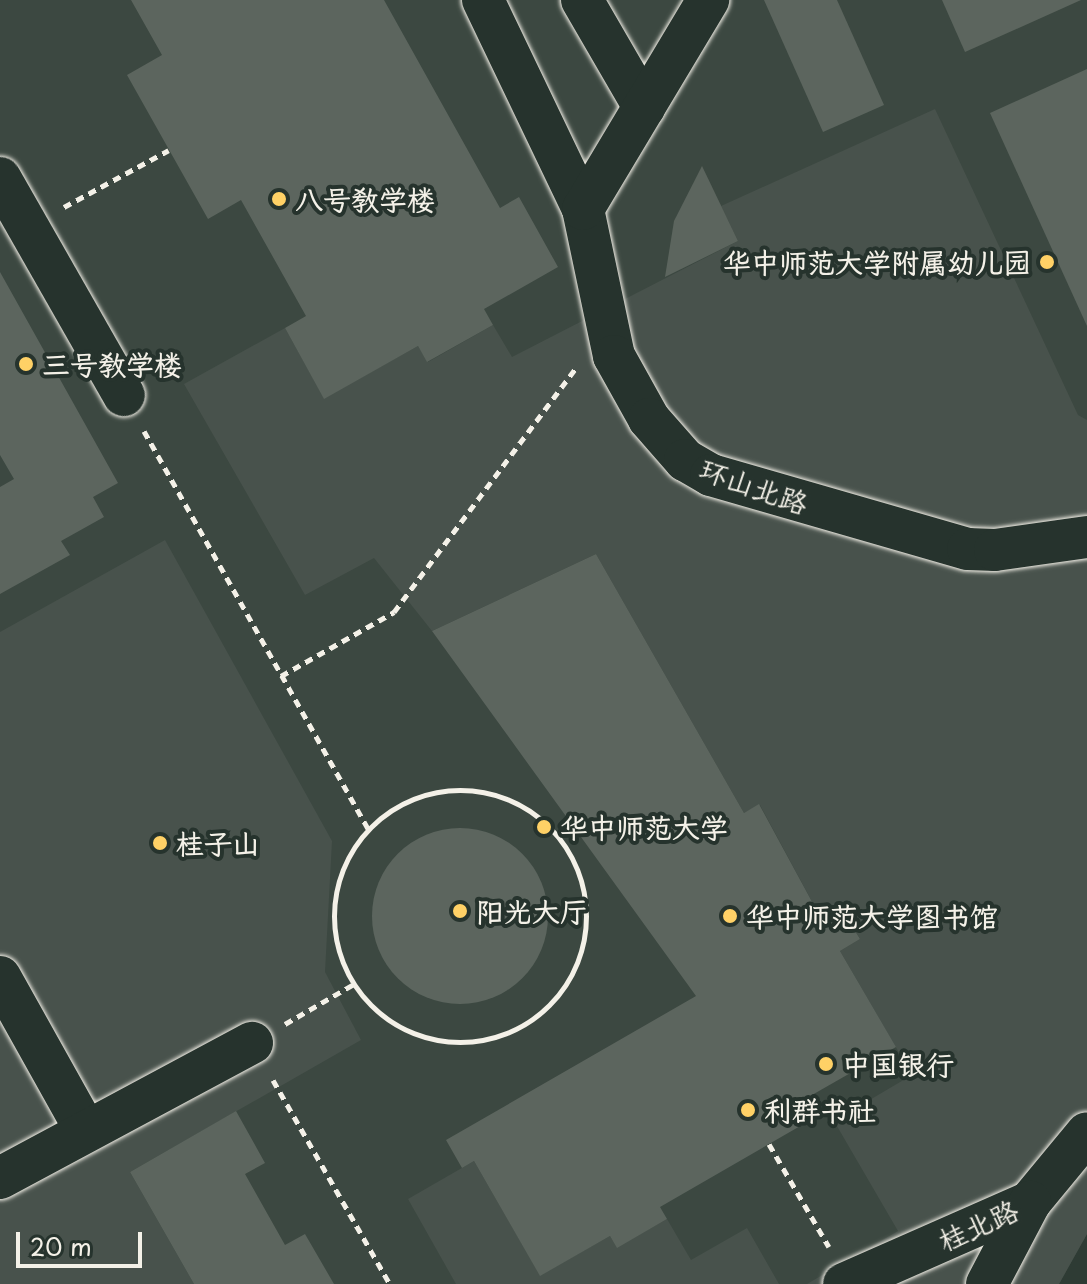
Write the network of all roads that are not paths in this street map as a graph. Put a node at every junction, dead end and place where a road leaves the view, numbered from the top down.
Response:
1 (483, 0) edge
2 (582, 0) edge
3 (708, 0) edge
4 (644, 107) junction
5 (0, 178) edge
6 (583, 209) junction
7 (124, 395) road end
8 (1087, 537) edge
9 (0, 977) edge
10 (252, 1043) road end
11 (86, 1131) junction
12 (1087, 1133) edge
13 (0, 1178) edge
14 (1030, 1202) junction
15 (846, 1283) edge
16 (987, 1284) edge

1 - 6 street, 环山北路
2 - 4 street
3 - 4 street
4 - 6 street
5 - 7 street
6 - 8 street, 环山北路
9 - 11 street
10 - 11 street
11 - 13 street
12 - 14 street, 桂北路
14 - 15 street, 桂北路
14 - 16 street

